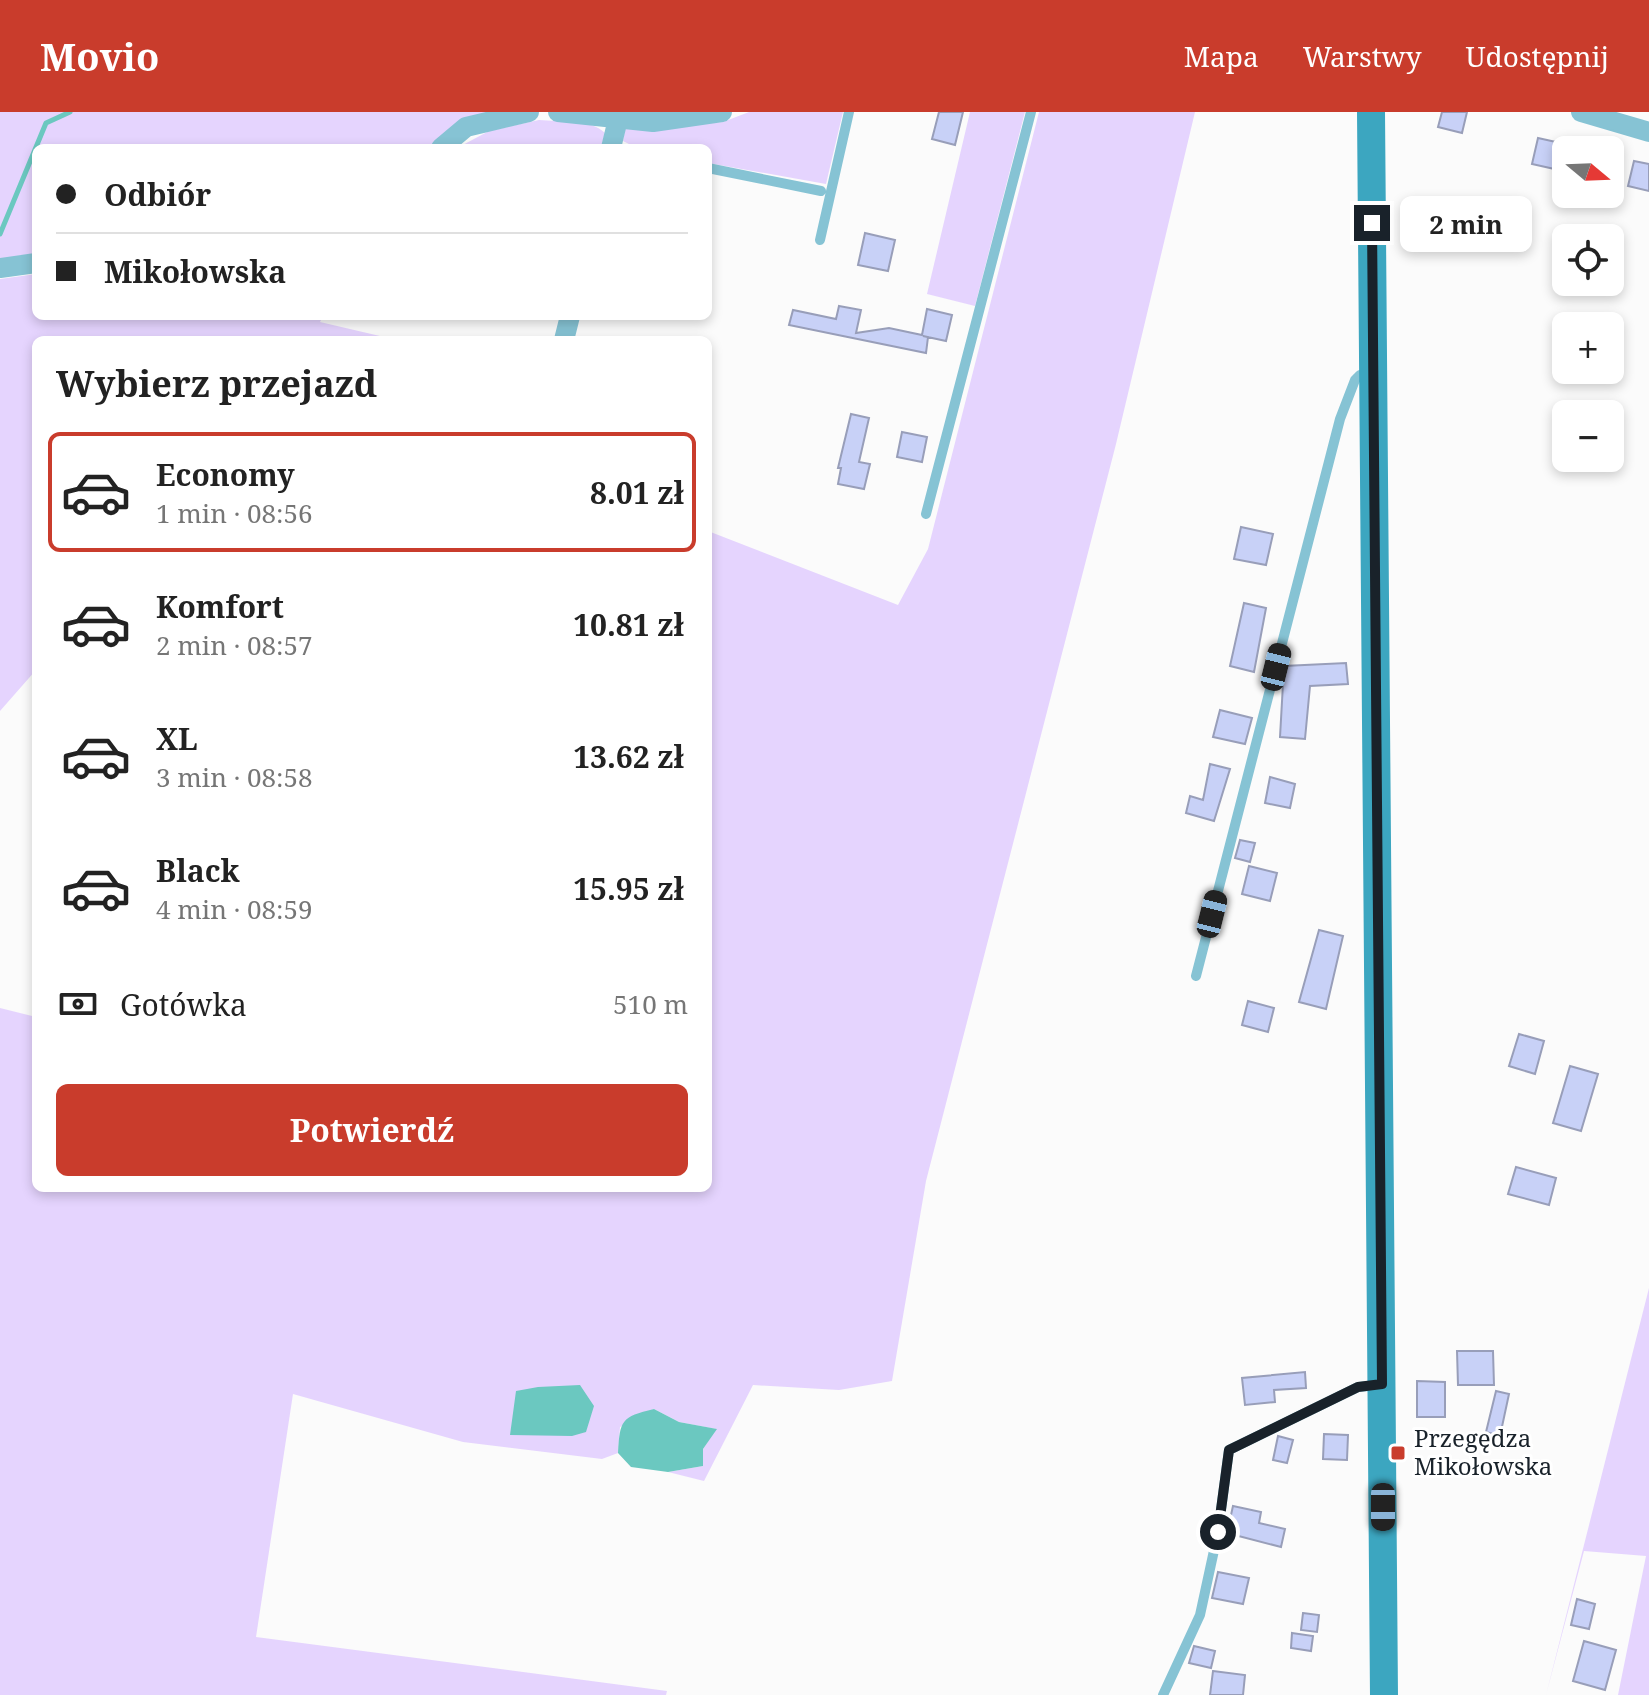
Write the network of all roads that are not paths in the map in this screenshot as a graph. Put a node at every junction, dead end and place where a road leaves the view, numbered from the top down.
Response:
1 (529, 112) edge
2 (558, 112) edge
3 (722, 112) edge
4 (849, 112) edge
5 (1031, 112) edge
6 (1371, 112) edge
7 (1581, 112) edge
8 (618, 119) junction
9 (1649, 132) edge
10 (446, 144) edge
11 (613, 144) edge
12 (712, 169) edge
13 (821, 191) dead end
14 (820, 240) dead end
15 (32, 264) edge
16 (1, 268) edge
17 (1374, 374) junction
18 (926, 514) dead end
19 (1196, 976) dead end
20 (1382, 1384) junction
21 (1163, 1695) edge
22 (1384, 1695) edge

1 - 10 street
2 - 8 street
3 - 8 street
4 - 14 lane
5 - 18 lane
6 - 17 main road
7 - 9 street
8 - 11 street
12 - 13 lane
15 - 16 street
17 - 19 lane
17 - 20 main road
20 - 21 lane
20 - 22 main road

